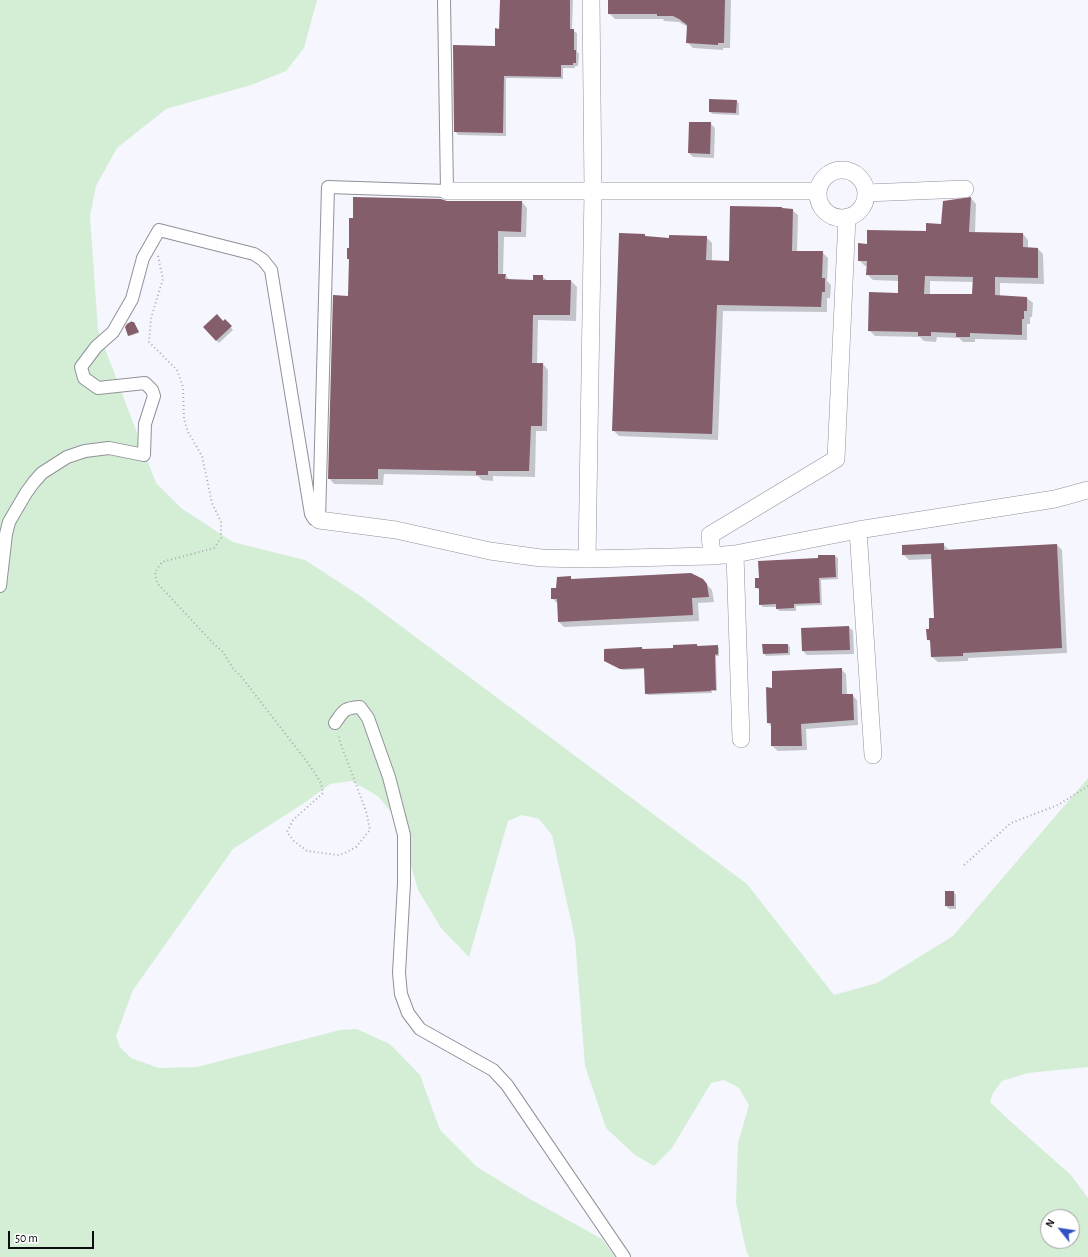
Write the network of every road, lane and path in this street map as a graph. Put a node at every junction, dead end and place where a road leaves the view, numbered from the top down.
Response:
1 (444, 0) edge
2 (591, 0) edge
3 (965, 189) dead end
4 (447, 190) junction
5 (592, 191) junction
6 (818, 191) junction
7 (866, 193) junction
8 (847, 217) junction
9 (157, 252) dead end
10 (1088, 490) edge
11 (319, 520) junction
12 (858, 530) junction
13 (735, 554) junction
14 (712, 556) junction
15 (587, 559) junction
16 (0, 586) edge
17 (335, 723) joint
18 (741, 739) dead end
19 (873, 755) dead end
20 (1088, 786) edge
21 (964, 865) dead end
22 (624, 1257) edge

1 - 4 street
2 - 5 street
3 - 7 street
4 - 5 street
4 - 11 street
5 - 6 street
5 - 15 street
6 - 7 street
6 - 8 street
7 - 8 street
8 - 14 street
9 - 17 path
10 - 12 street
11 - 15 street
11 - 16 street
12 - 13 street
12 - 19 street
13 - 14 street
13 - 18 street
14 - 15 street
17 - 22 street
20 - 21 path

